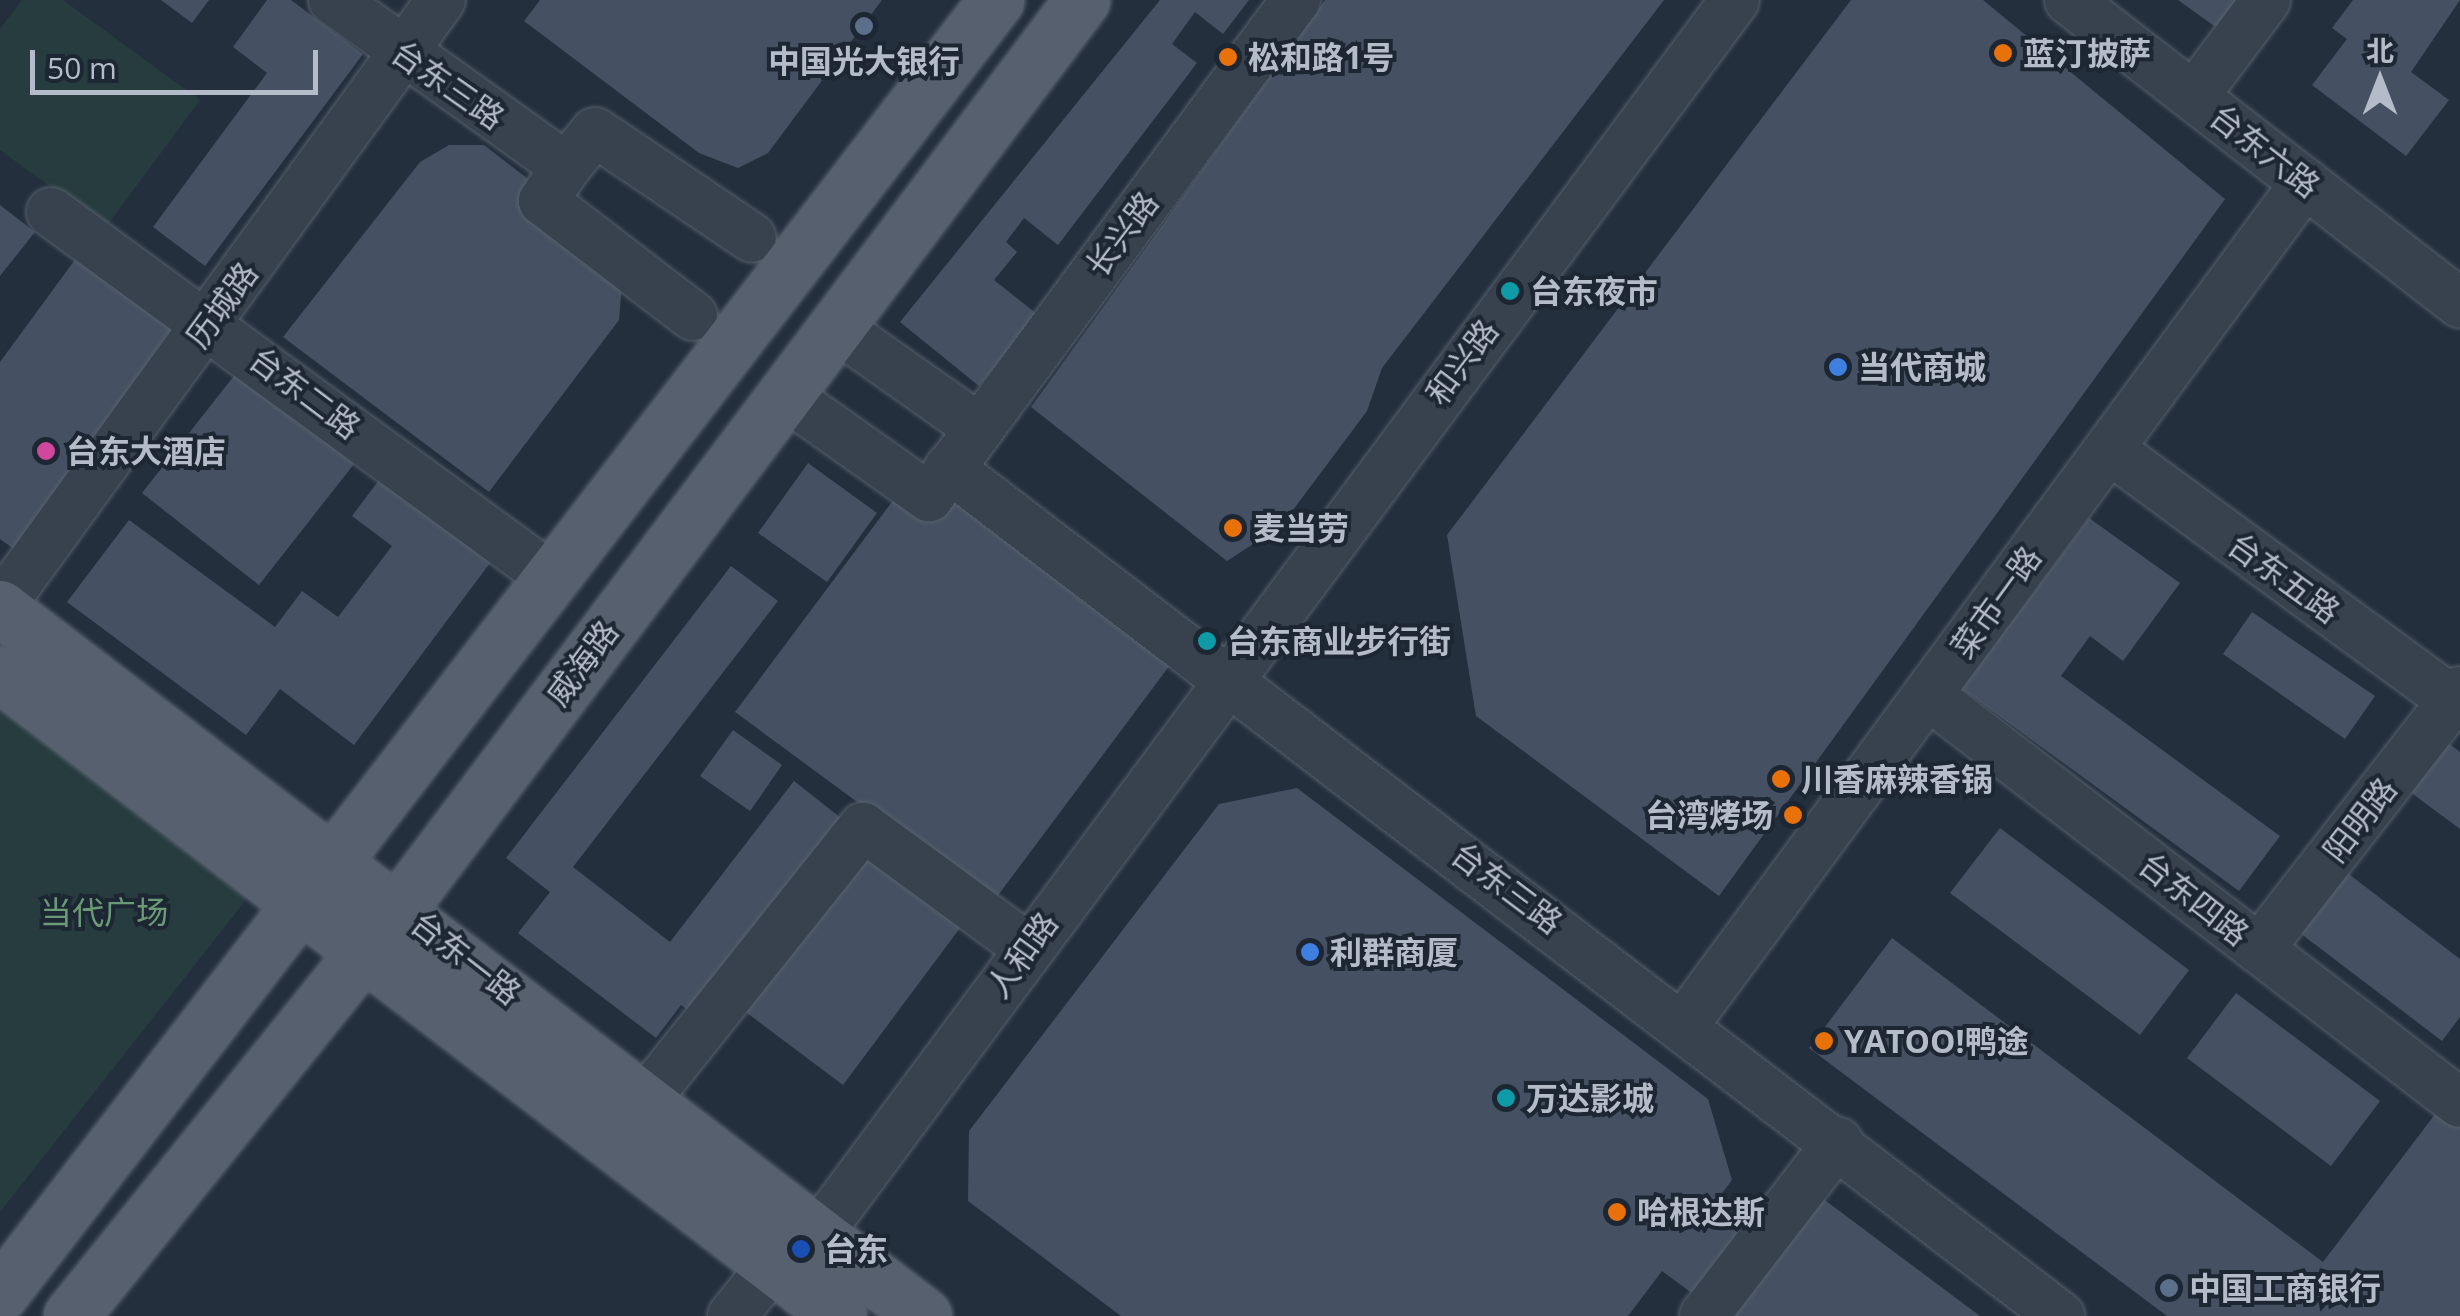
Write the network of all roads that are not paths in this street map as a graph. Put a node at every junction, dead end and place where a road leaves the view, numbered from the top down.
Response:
1 (333, 0) edge
2 (441, 0) edge
3 (1082, 0) edge
4 (1296, 0) edge
5 (1735, 0) edge
6 (2070, 0) edge
7 (2266, 0) edge
8 (979, 6) edge
9 (400, 53) junction
10 (2194, 96) junction
11 (566, 167) junction
12 (2306, 182) junction
13 (51, 212) dead end
14 (752, 238) dead end
15 (2460, 303) edge
16 (693, 316) dead end
17 (211, 322) junction
18 (847, 335) dead end
19 (796, 404) dead end
20 (979, 428) junction
21 (2109, 449) junction
22 (949, 468) junction
23 (555, 580) junction
24 (0, 608) edge
25 (0, 674) edge
26 (1226, 676) junction
27 (2458, 700) edge
28 (1914, 713) junction
29 (339, 864) junction
30 (400, 907) junction
31 (306, 908) junction
32 (1027, 948) junction
33 (2259, 949) junction
34 (360, 950) junction
35 (1686, 1022) junction
36 (646, 1099) junction
37 (2460, 1103) edge
38 (1838, 1142) junction
39 (818, 1234) junction
40 (772, 1265) junction
41 (0, 1294) edge
42 (71, 1316) edge
43 (732, 1316) edge
44 (839, 1316) edge
45 (924, 1316) edge
46 (1704, 1316) edge
47 (2060, 1316) edge

1 - 9 street, 台东三路
2 - 9 street, 历城路
3 - 30 main road, 威海路
4 - 20 street, 长兴路
5 - 26 street, 和兴路
6 - 10 street, 台东六路
7 - 10 street
8 - 23 main road
9 - 11 street, 台东三路
9 - 17 street, 历城路
10 - 12 street, 台东六路
11 - 14 street
11 - 16 street
12 - 15 street, 台东六路
12 - 21 street, 菜市一路
13 - 17 street, 台东二路
17 - 23 street, 台东二路
17 - 24 street, 历城路
18 - 20 street
19 - 22 street
20 - 22 street, 长兴路
21 - 27 street, 台东五路
21 - 28 street, 菜市一路
22 - 26 street, 台东三路
23 - 29 main road
24 - 29 main road, 台东一路
25 - 31 main road, 台东一路
26 - 32 street, 人和路
26 - 35 street, 台东三路
27 - 33 street, 阳明路
28 - 33 street, 台东四路
28 - 35 street, 菜市一路
29 - 30 main road, 台东一路
29 - 31 main road
30 - 34 main road, 威海路
30 - 36 main road, 台东一路
31 - 34 main road, 台东一路
31 - 41 main road
32 - 36 street
32 - 39 street, 人和路
33 - 37 street, 台东四路
34 - 40 main road, 台东一路
34 - 42 main road, 威海路
35 - 38 street, 台东三路
36 - 39 main road, 台东一路
38 - 46 street
38 - 47 street, 台东三路
39 - 45 main road, 台东一路
40 - 43 street
40 - 44 main road, 台东一路

